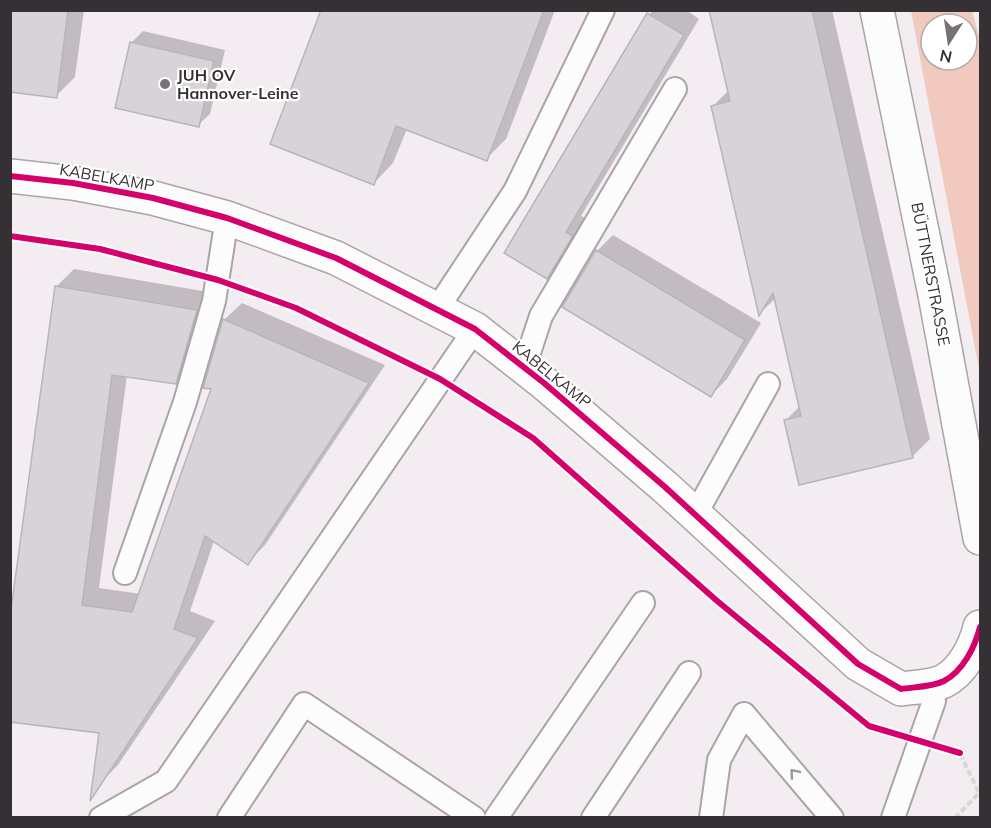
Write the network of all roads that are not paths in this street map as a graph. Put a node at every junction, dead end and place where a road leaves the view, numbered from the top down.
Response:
1 (603, 10) edge
2 (877, 10) edge
3 (675, 89) dead end
4 (10, 176) edge
5 (227, 218) junction
6 (437, 309) junction
7 (475, 329) junction
8 (524, 368) junction
9 (768, 384) dead end
10 (977, 492) edge
11 (695, 514) junction
12 (981, 538) edge
13 (125, 573) dead end
14 (644, 603) dead end
15 (981, 627) edge
16 (689, 673) dead end
17 (931, 684) junction
18 (101, 818) edge
19 (229, 818) edge
20 (474, 818) edge
21 (496, 818) edge
22 (593, 818) edge
23 (711, 818) edge
24 (832, 818) edge
25 (893, 818) edge

1 - 6 lane
2 - 10 street, BÜTTNERSTRASSE
3 - 8 lane
4 - 5 street, KABELKAMP
5 - 6 street, KABELKAMP
5 - 13 lane
6 - 7 street, KABELKAMP
7 - 8 street, KABELKAMP
7 - 18 lane
8 - 11 street, KABELKAMP
9 - 11 lane
10 - 12 street, BÜTTNERSTRASSE
11 - 17 street, KABELKAMP
14 - 21 lane
15 - 17 street, KABELKAMP
16 - 22 lane
17 - 25 lane
19 - 20 lane
24 -> 23 lane

